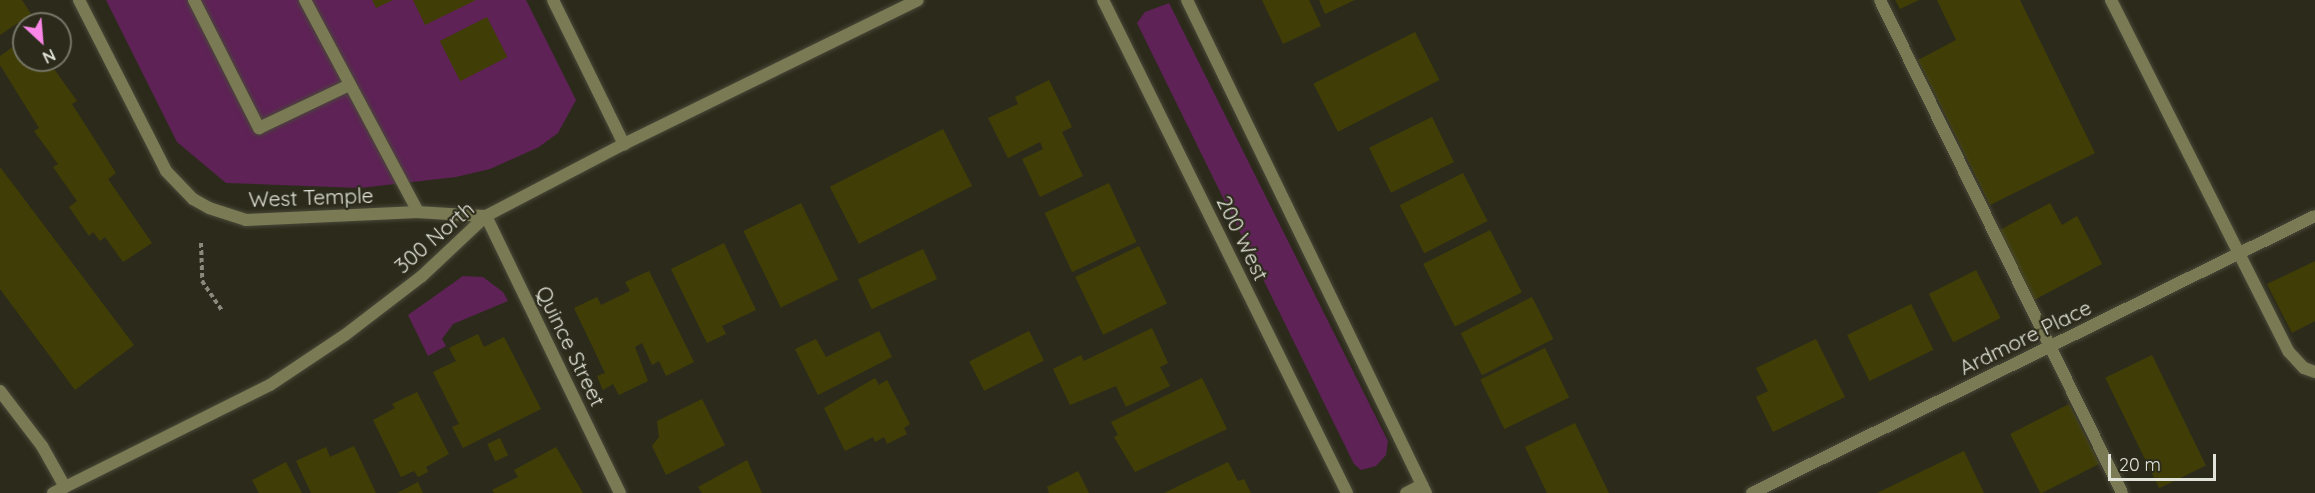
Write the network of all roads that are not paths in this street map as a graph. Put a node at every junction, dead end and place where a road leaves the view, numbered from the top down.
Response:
1 (79, 0) edge
2 (194, 0) edge
3 (305, 0) edge
4 (553, 0) edge
5 (918, 0) edge
6 (1103, 0) edge
7 (1187, 0) edge
8 (1880, 0) edge
9 (2111, 0) edge
10 (347, 86) junction
11 (624, 144) junction
12 (418, 212) junction
13 (486, 216) junction
14 (2315, 216) edge
15 (2240, 253) junction
16 (2050, 346) junction
17 (2315, 372) edge
18 (0, 391) edge
19 (65, 487) junction
20 (1424, 489) edge
21 (53, 493) edge
22 (620, 493) edge
23 (1347, 493) edge
24 (1406, 493) edge
25 (1752, 493) edge
26 (2122, 493) edge

1 - 12 street, West Temple
2 - 10 street
3 - 10 street
4 - 11 street
5 - 11 street, 300 North
6 - 23 street, 200 West
7 - 20 street
8 - 16 street
9 - 15 street
10 - 12 street
11 - 13 street, 300 North
12 - 13 street, West Temple
13 - 19 street, 300 North
13 - 22 street, Quince Street
14 - 15 street, Ardmore Place
15 - 16 street, Ardmore Place
15 - 17 street
16 - 25 street, Ardmore Place
16 - 26 street
18 - 19 street
19 - 21 street, 300 North
20 - 24 street

